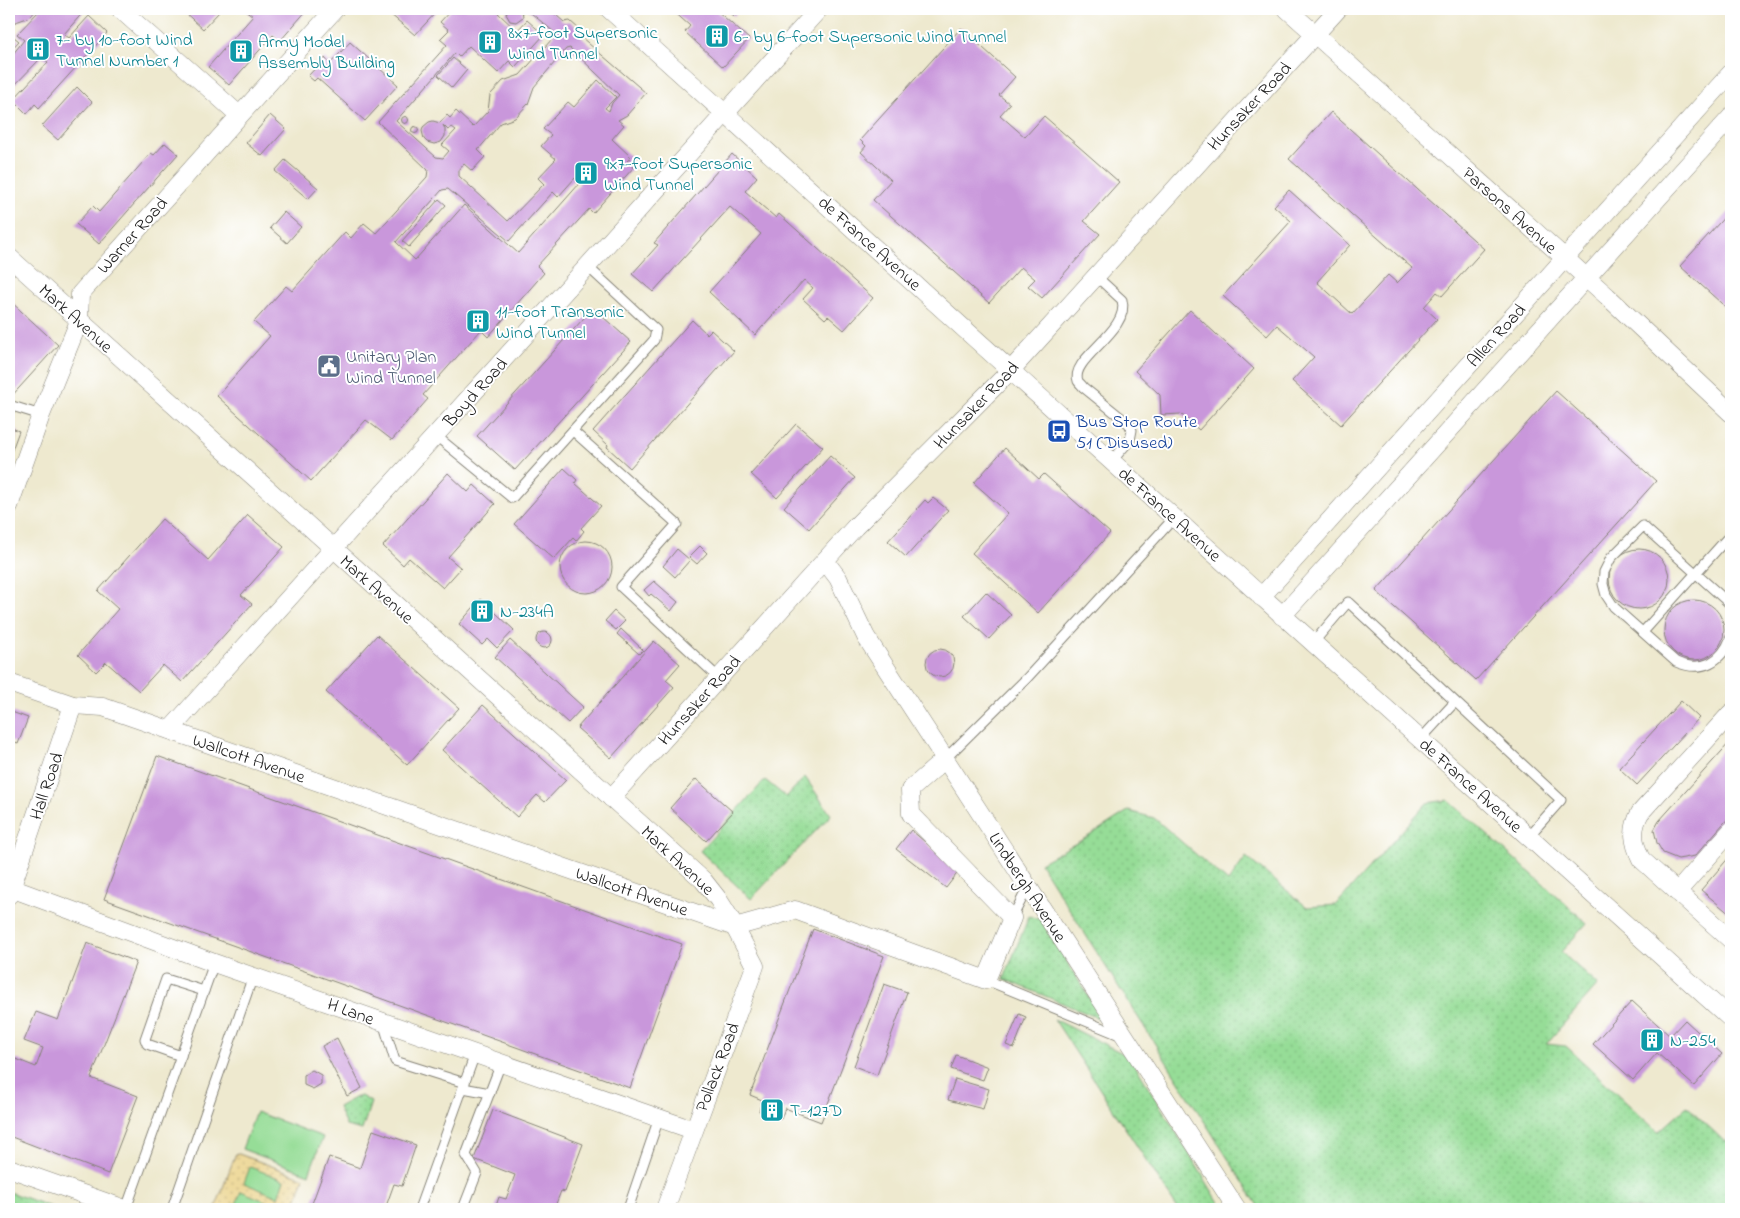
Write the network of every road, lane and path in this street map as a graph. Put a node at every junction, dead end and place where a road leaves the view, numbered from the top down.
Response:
1 (120, 9) edge
2 (335, 9) edge
3 (609, 9) edge
4 (819, 9) edge
5 (1287, 9) edge
6 (1338, 9) edge
7 (1315, 34) junction
8 (1731, 73) edge
9 (726, 113) junction
10 (239, 115) junction
11 (1731, 117) edge
12 (9, 258) edge
13 (1564, 259) junction
14 (588, 266) junction
15 (1096, 276) junction
16 (1586, 278) junction
17 (79, 321) junction
18 (1011, 370) junction
19 (9, 405) edge
20 (1731, 413) edge
21 (42, 416) junction
22 (573, 431) junction
23 (435, 435) junction
24 (1111, 462) junction
25 (9, 506) edge
26 (1174, 518) junction
27 (1731, 534) edge
28 (333, 550) junction
29 (825, 561) junction
30 (1695, 573) junction
31 (1261, 597) junction
32 (1731, 605) edge
33 (1282, 616) junction
34 (1643, 632) junction
35 (1731, 636) edge
36 (1313, 644) junction
37 (719, 678) junction
38 (9, 683) edge
39 (1455, 702) junction
40 (72, 705) junction
41 (1731, 713) edge
42 (170, 730) junction
43 (1420, 740) junction
44 (945, 759) junction
45 (612, 798) junction
46 (1731, 831) edge
47 (1528, 837) junction
48 (1028, 887) junction
49 (10, 891) edge
50 (1677, 892) junction
51 (1012, 918) junction
52 (735, 928) junction
53 (1731, 940) edge
54 (214, 963) junction
55 (252, 976) junction
56 (986, 980) junction
57 (204, 991) junction
58 (1731, 1020) edge
59 (383, 1022) junction
60 (1126, 1037) junction
61 (476, 1054) junction
62 (181, 1056) junction
63 (501, 1063) junction
64 (464, 1086) junction
65 (490, 1093) junction
66 (659, 1118) junction
67 (693, 1130) junction
68 (9, 1168) edge
69 (126, 1209) edge
70 (172, 1209) edge
71 (419, 1209) edge
72 (463, 1209) edge
73 (628, 1209) edge
74 (665, 1209) edge
75 (1237, 1209) edge

1 - 10 street
2 - 10 street, Warner Road
3 - 9 street, de France Avenue
4 - 9 street, Boyd Road
5 - 7 street, Parsons Avenue
6 - 7 street, Hunsaker Road
7 - 13 street, Parsons Avenue
7 - 15 street, Hunsaker Road
8 - 13 street, Allen Road
9 - 14 street, Boyd Road
9 - 18 street, de France Avenue
10 - 17 street, Warner Road
11 - 16 street, Allen Road
12 - 17 street, Mark Avenue
13 - 16 street, Parsons Avenue
13 - 31 street, Allen Road
14 - 22 lane
14 - 23 street, Boyd Road
15 - 18 street, Hunsaker Road
15 - 24 lane
16 - 20 street, Parsons Avenue
16 - 33 street, Allen Road
17 - 21 street, Warner Road
17 - 28 street, Mark Avenue
18 - 24 street, de France Avenue
18 - 29 street, Hunsaker Road
19 - 21 lane
21 - 25 street, Warner Road
22 - 23 lane
22 - 37 lane
23 - 28 street, Boyd Road
24 - 26 street, de France Avenue
26 - 31 street, de France Avenue
26 - 44 lane
27 - 30 lane
28 - 42 street, Boyd Road
28 - 45 street, Mark Avenue
29 - 37 street, Hunsaker Road
29 - 44 street, Lindbergh Avenue
30 - 32 lane
30 - 34 lane
30 - 34 lane
31 - 33 street, de France Avenue
33 - 36 street, de France Avenue
34 - 35 lane
36 - 39 lane
36 - 43 street, de France Avenue
37 - 45 street, Hunsaker Road
38 - 40 street, Wallcott Avenue
39 - 43 lane
39 - 47 lane
40 - 42 street, Wallcott Avenue
40 - 49 street, Hall Road
41 - 50 street
42 - 52 street, Wallcott Avenue
43 - 47 street, de France Avenue
44 - 48 street, Lindbergh Avenue
44 - 51 street
45 - 52 street, Mark Avenue
46 - 50 street
47 - 58 street, de France Avenue
48 - 51 lane
48 - 60 street, Lindbergh Avenue
49 - 54 street, H Lane
50 - 53 street
51 - 56 street
52 - 56 street
52 - 67 street, Pollack Road
54 - 55 street, H Lane
54 - 57 lane
55 - 59 street, H Lane
55 - 70 lane
56 - 60 lane
57 - 62 lane
57 - 62 lane
59 - 61 street, H Lane
59 - 64 lane
60 - 75 street, Lindbergh Avenue
61 - 63 street, H Lane
61 - 64 lane
62 - 69 lane
63 - 65 lane
63 - 66 street, H Lane
64 - 65 lane
64 - 71 lane
65 - 72 lane
66 - 67 street, H Lane
66 - 73 lane
67 - 74 street, Pollack Road
68 - 69 street

